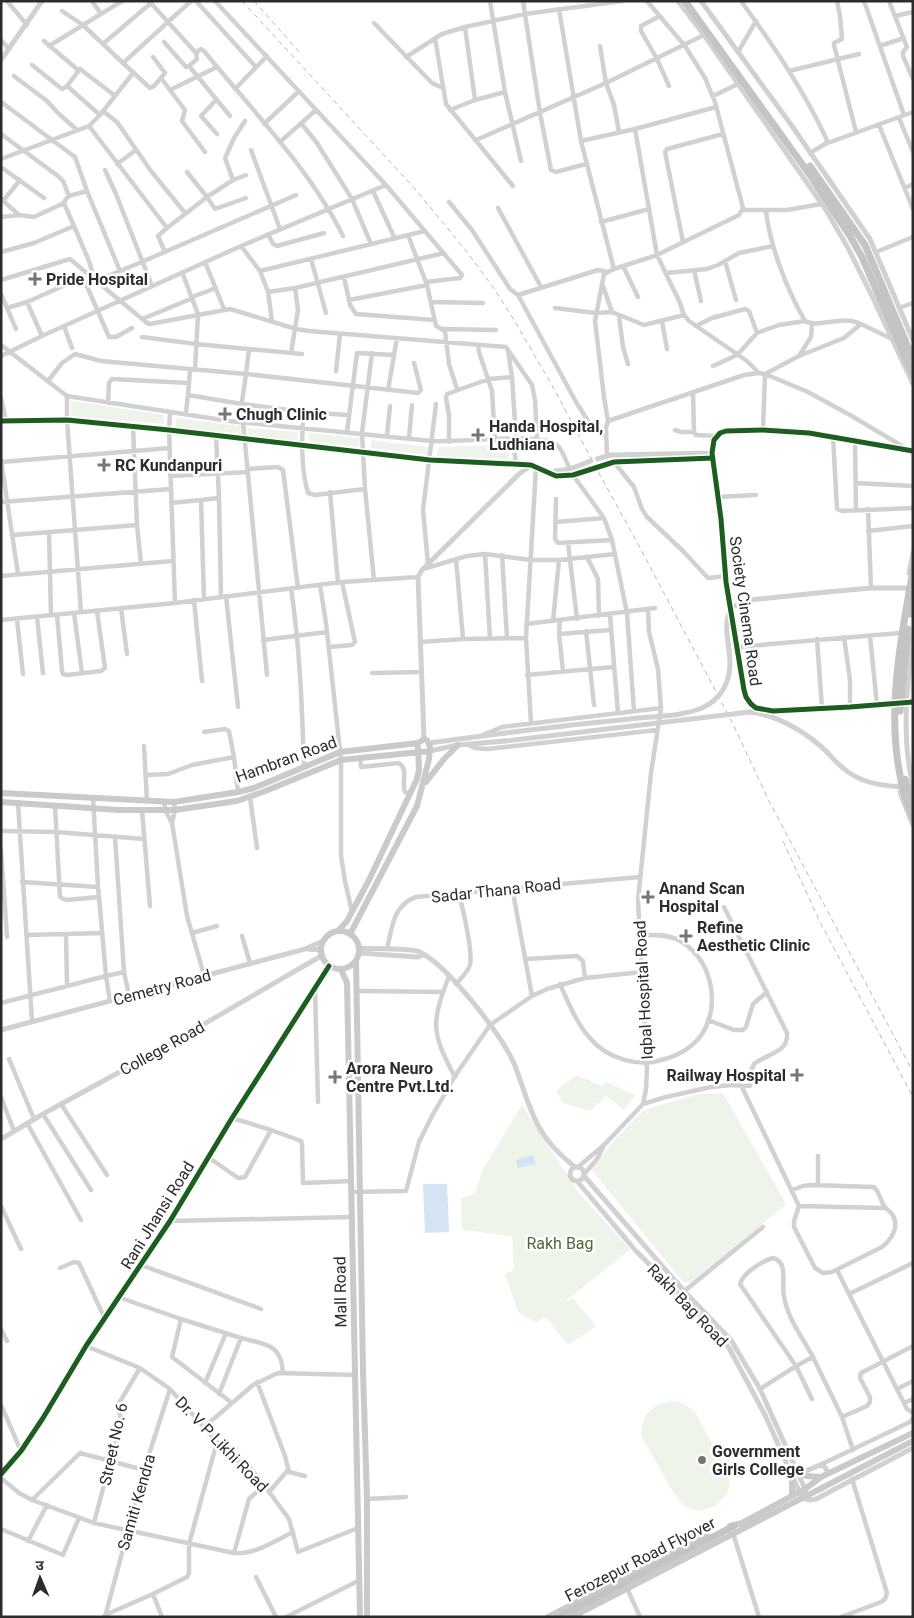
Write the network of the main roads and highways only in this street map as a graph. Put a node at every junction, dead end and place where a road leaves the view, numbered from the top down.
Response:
1 (685, 1) edge
2 (691, 1) edge
3 (913, 359) edge
4 (913, 375) edge
5 (913, 570) edge
6 (913, 599) edge
7 (424, 742) junction
8 (462, 745) road end
9 (430, 750) junction
10 (418, 751) junction
11 (340, 756) junction
12 (423, 785) junction
13 (1, 793) edge
14 (1, 802) edge
15 (913, 804) edge
16 (913, 818) edge
17 (338, 931) junction
18 (350, 934) junction
19 (356, 961) junction
20 (341, 969) junction
21 (913, 1433) edge
22 (913, 1441) edge
23 (796, 1470) road end
24 (821, 1477) junction
25 (792, 1478) road end
26 (804, 1495) junction
27 (792, 1496) junction
28 (742, 1523) junction
29 (734, 1530) junction
30 (360, 1617) edge
31 (367, 1617) edge
32 (548, 1617) edge
33 (559, 1617) edge
34 (572, 1617) edge

1 - 4 main road
2 - 3 main road
5 - 16 main road, bridge
6 - 15 main road, bridge
7 - 9 main road
7 - 10 main road
7 - 11 main road, Hambran Road
8 - 12 main road
9 - 10 main road, Hambran Road
9 - 12 main road
10 - 11 main road, Hambran Road
10 - 17 main road
11 - 13 main road, Hambran Road
11 - 14 main road, Hambran Road
12 - 18 main road
17 - 18 main road
17 - 20 main road
18 - 19 main road
19 - 20 main road
19 - 31 main road, Mall Road
20 - 30 main road, Mall Road
21 - 24 main road
22 - 26 main road
23 - 24 main road
24 - 26 main road
25 - 27 main road
26 - 27 main road
26 - 29 main road
27 - 28 main road
28 - 29 main road
28 - 32 main road
29 - 33 main road, Ferozepur Road Flyover
29 - 34 main road

